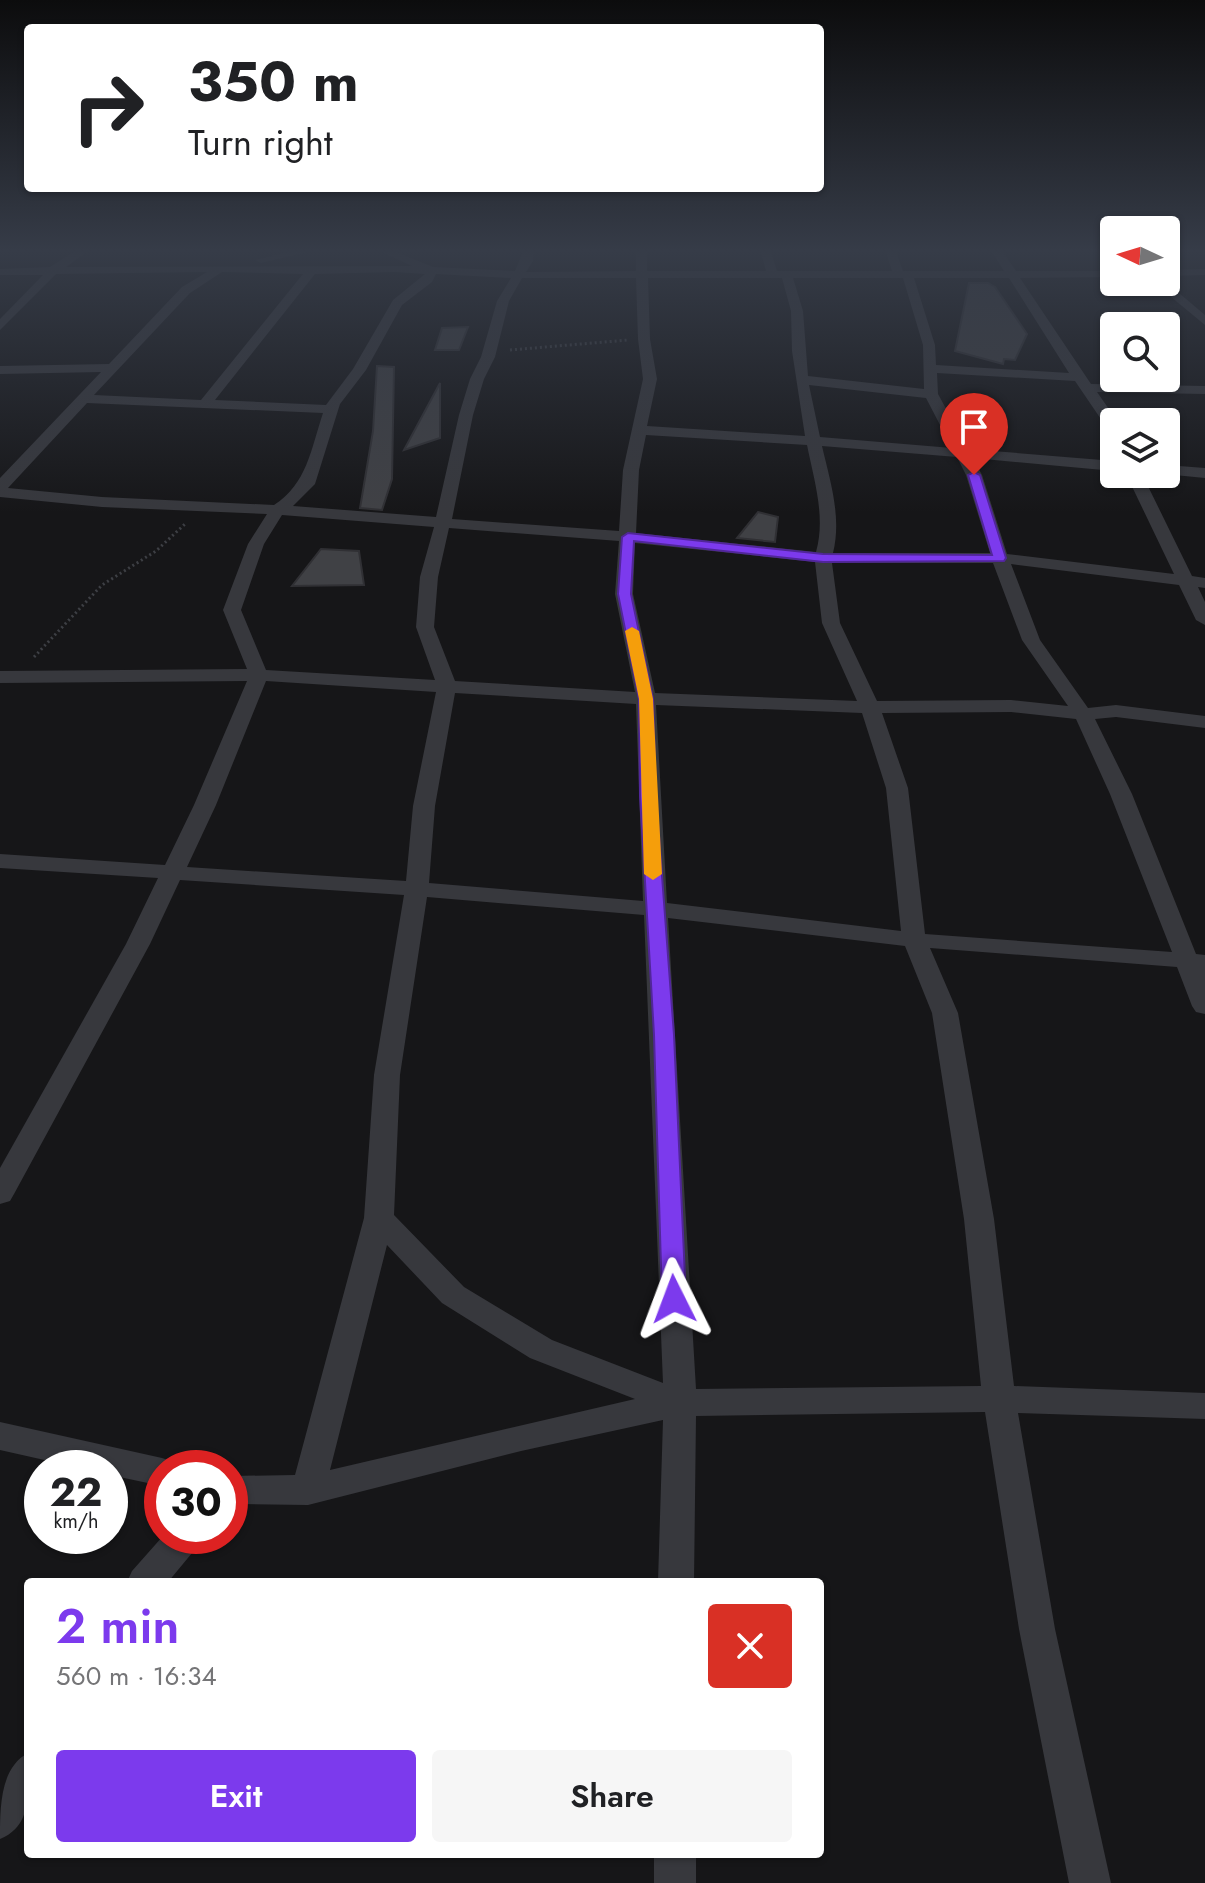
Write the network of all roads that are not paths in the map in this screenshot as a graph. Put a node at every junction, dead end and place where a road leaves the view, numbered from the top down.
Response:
1 (142, 337) edge
2 (259, 337) edge
3 (378, 337) edge
4 (493, 337) edge
5 (644, 337) edge
6 (798, 337) edge
7 (926, 337) edge
8 (1051, 337) edge
9 (113, 368) junction
10 (930, 369) junction
11 (0, 370) edge
12 (1077, 377) junction
13 (804, 380) junction
14 (1089, 388) junction
15 (1205, 390) edge
16 (931, 394) junction
17 (85, 399) junction
18 (205, 404) junction
19 (1102, 408) edge
20 (331, 409) junction
21 (640, 430) junction
22 (814, 441) junction
23 (964, 454) junction
24 (1100, 465) edge
25 (1180, 471) edge
26 (1205, 473) edge
27 (1139, 488) edge
28 (0, 490) edge
29 (277, 510) junction
30 (443, 525) junction
31 (628, 537) junction
32 (823, 558) junction
33 (1000, 558) junction
34 (1197, 582) edge
35 (1205, 620) edge
36 (259, 675) junction
37 (7, 677) edge
38 (447, 686) junction
39 (646, 699) junction
40 (870, 707) junction
41 (1083, 714) junction
42 (1205, 722) edge
43 (0, 861) edge
44 (173, 872) junction
45 (417, 889) junction
46 (655, 909) junction
47 (914, 940) junction
48 (1196, 961) edge
49 (1205, 1006) edge
50 (0, 1194) edge
51 (379, 1218) junction
52 (999, 1399) junction
53 (680, 1403) junction
54 (1205, 1406) edge
55 (0, 1436) edge
56 (144, 1468) edge
57 (248, 1490) edge
58 (308, 1490) junction
59 (169, 1554) edge
60 (148, 1578) edge
61 (676, 1578) edge
62 (24, 1780) edge
63 (0, 1819) edge
64 (675, 1858) edge
65 (675, 1883) edge
66 (1090, 1883) edge

1 - 9 street
2 - 18 street
3 - 20 street
4 - 30 street
5 - 21 street
6 - 13 street
7 - 10 street
8 - 12 street
9 - 11 street
9 - 17 street
10 - 12 street
10 - 16 street
12 - 14 street
13 - 16 street
13 - 22 street
14 - 15 street
14 - 19 street
16 - 23 street
17 - 18 street
17 - 28 street
18 - 20 street
20 - 29 street
21 - 22 street
21 - 31 street
22 - 23 street
22 - 32 street
23 - 24 street
23 - 33 street
25 - 26 street
27 - 34 street
28 - 29 street
29 - 30 street
29 - 36 street
30 - 31 street
30 - 38 street
31 - 32 street
31 - 39 street
32 - 33 street
32 - 40 street
33 - 34 street
33 - 41 street
34 - 35 street
36 - 37 street
36 - 38 street
36 - 44 street
38 - 39 street
38 - 45 street
39 - 40 street
39 - 46 street
40 - 41 street
40 - 47 street
41 - 42 street
41 - 48 street
43 - 44 street
44 - 45 street
44 - 50 street
45 - 46 street
45 - 51 street
46 - 47 street
46 - 53 street
47 - 48 street
47 - 52 street
48 - 49 street
51 - 53 street
51 - 58 street
52 - 53 street
52 - 54 street
52 - 66 street
53 - 58 street
53 - 61 street
55 - 56 street
57 - 58 street
59 - 60 street
62 - 63 street
64 - 65 street

